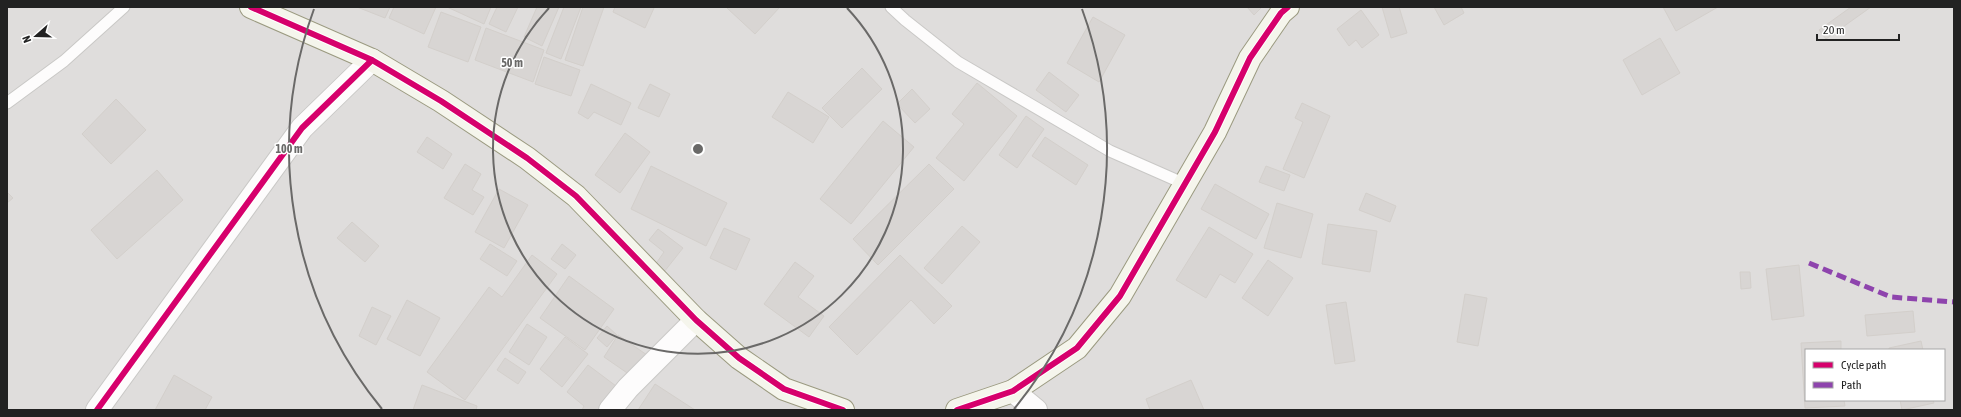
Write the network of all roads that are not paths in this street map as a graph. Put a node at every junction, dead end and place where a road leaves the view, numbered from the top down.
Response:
1 (124, 7) edge
2 (251, 7) edge
3 (891, 7) edge
4 (1288, 7) edge
5 (372, 60) junction
6 (7, 103) edge
7 (1185, 184) junction
8 (696, 320) junction
9 (1013, 391) junction
10 (97, 410) edge
11 (610, 410) edge
12 (843, 410) edge
13 (957, 410) edge
14 (1036, 410) edge

1 - 6 lane
2 - 5 street
3 - 7 lane
4 - 7 street
5 - 8 street
5 - 10 street
7 - 9 street
8 - 11 street
8 - 12 street
9 - 13 street
9 - 14 street

